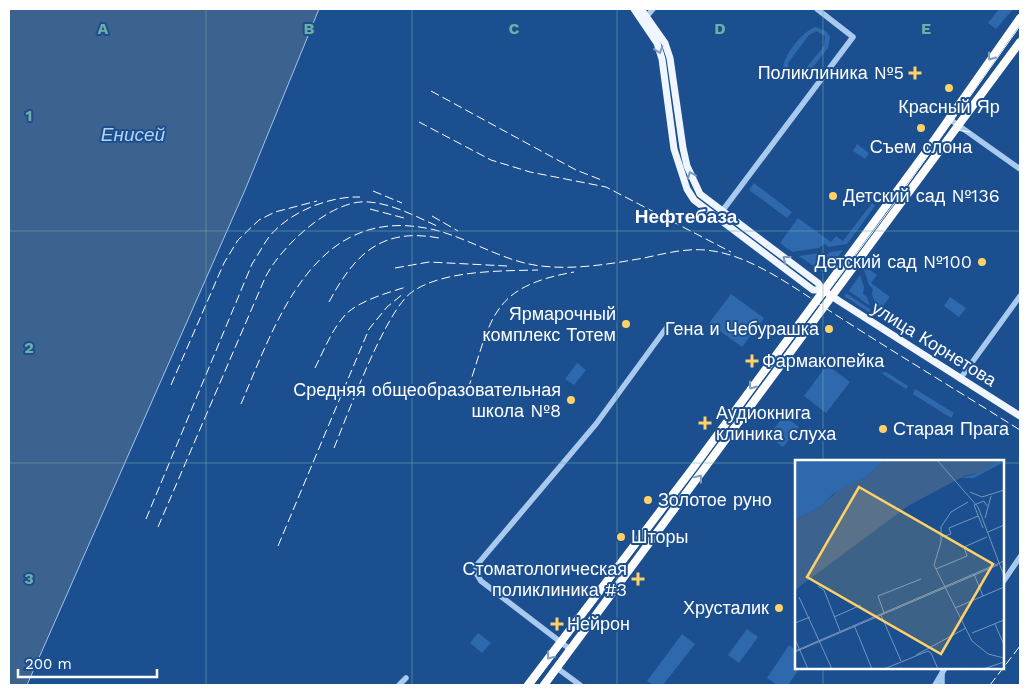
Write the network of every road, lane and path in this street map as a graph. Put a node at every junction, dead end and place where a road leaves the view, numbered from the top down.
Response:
1 (634, 9) edge
2 (642, 9) edge
3 (653, 9) edge
4 (817, 9) edge
5 (647, 16) junction
6 (1020, 18) edge
7 (1020, 42) edge
8 (948, 118) junction
9 (963, 127) junction
10 (1020, 170) edge
11 (720, 214) junction
12 (823, 290) junction
13 (1020, 296) edge
14 (833, 297) junction
15 (666, 328) dead end
16 (960, 379) junction
17 (1020, 416) edge
18 (1020, 557) edge
19 (1004, 581) edge
20 (561, 642) junction
21 (571, 650) junction
22 (557, 668) junction
23 (943, 670) edge
24 (406, 678) dead end
25 (399, 685) edge
26 (528, 685) edge
27 (544, 685) edge
28 (580, 685) edge
29 (935, 685) edge
30 (942, 685) edge

1 -> 11 main road
2 - 5 main road
3 - 5 street
4 - 11 street
11 -> 5 main road
6 -> 8 highway
7 - 9 highway
8 - 9 street
8 - 12 highway
9 - 10 street
9 - 14 highway
11 - 12 main road, улица Корнетова
12 - 14 main road, улица Корнетова
12 -> 20 highway
13 - 16 street
14 - 16 main road, улица Корнетова
21 -> 14 highway
15 - 20 street
16 - 17 main road, улица Корнетова
18 - 19 street
20 - 21 street
20 -> 26 highway
21 - 22 highway
22 - 27 highway
22 - 28 street
23 - 29 street
23 - 30 street
24 - 25 street

